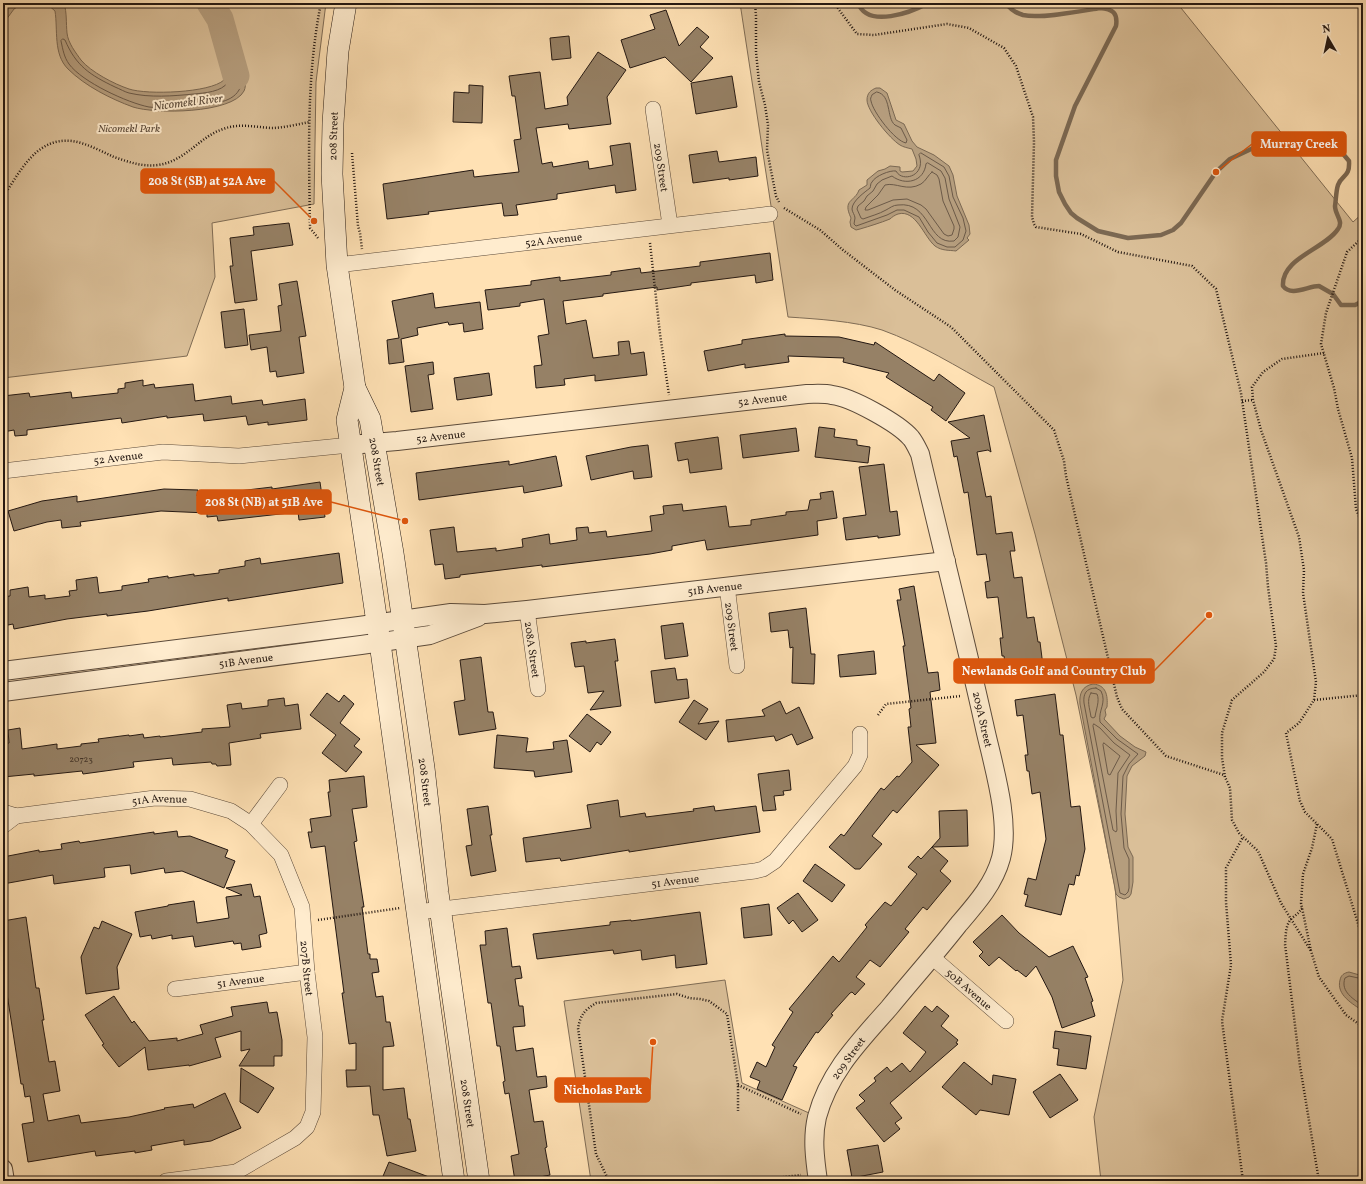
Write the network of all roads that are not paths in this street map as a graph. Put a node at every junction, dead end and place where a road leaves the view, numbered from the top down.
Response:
1 (346, 3) edge
2 (653, 109) dead end
3 (770, 214) dead end
4 (670, 225) junction
5 (337, 265) junction
6 (354, 388) junction
7 (874, 412) joint
8 (374, 443) junction
9 (350, 445) junction
10 (3, 471) edge
11 (946, 561) junction
12 (727, 586) junction
13 (527, 610) junction
14 (404, 629) junction
15 (378, 633) junction
16 (737, 666) dead end
17 (3, 671) edge
18 (538, 689) dead end
19 (3, 692) edge
20 (860, 734) dead end
21 (280, 785) dead end
22 (9, 814) edge
23 (251, 824) junction
24 (3, 826) edge
25 (440, 909) junction
26 (410, 910) junction
27 (932, 957) junction
28 (307, 972) junction
29 (175, 989) dead end
30 (1006, 1021) dead end
31 (3, 1169) edge
32 (812, 1177) edge
33 (5, 1181) edge
34 (166, 1181) edge
35 (454, 1181) edge
36 (479, 1181) edge

1 - 5 main road, 208 Street
2 - 4 street, 209 Street
3 - 4 street, 52A Avenue
4 - 5 street, 52A Avenue
5 - 6 main road, 208 Street
6 - 8 main road, 208 Street
6 - 9 main road, 208 Street
7 - 8 street, 52 Avenue
7 - 11 street, 209A Street
8 - 9 street, 52 Avenue
8 - 14 main road, 208 Street
9 - 10 street, 52 Avenue
9 - 15 main road, 208 Street
11 - 12 street, 51B Avenue
11 - 27 street, 209A Street
12 - 13 street, 51B Avenue
12 - 16 street, 209 Street
13 - 14 street, 51B Avenue
13 - 18 street, 208A Street
14 - 15 street, 51B Avenue
14 - 25 main road, 208 Street
15 - 17 street, 51B Avenue
15 - 19 street, 51B Avenue
15 - 26 main road, 208 Street
20 - 25 street, 51 Avenue
21 - 23 street
22 - 23 street, 51A Avenue
22 - 24 street, 51A Avenue
23 - 28 street, 207B Street
25 - 26 street, 51 Avenue
25 - 36 main road, 208 Street
26 - 35 main road, 208 Street
27 - 30 street, 50B Avenue
27 - 32 street, 209 Street
28 - 29 street, 51 Avenue
28 - 34 street, 207B Street
31 - 33 street

